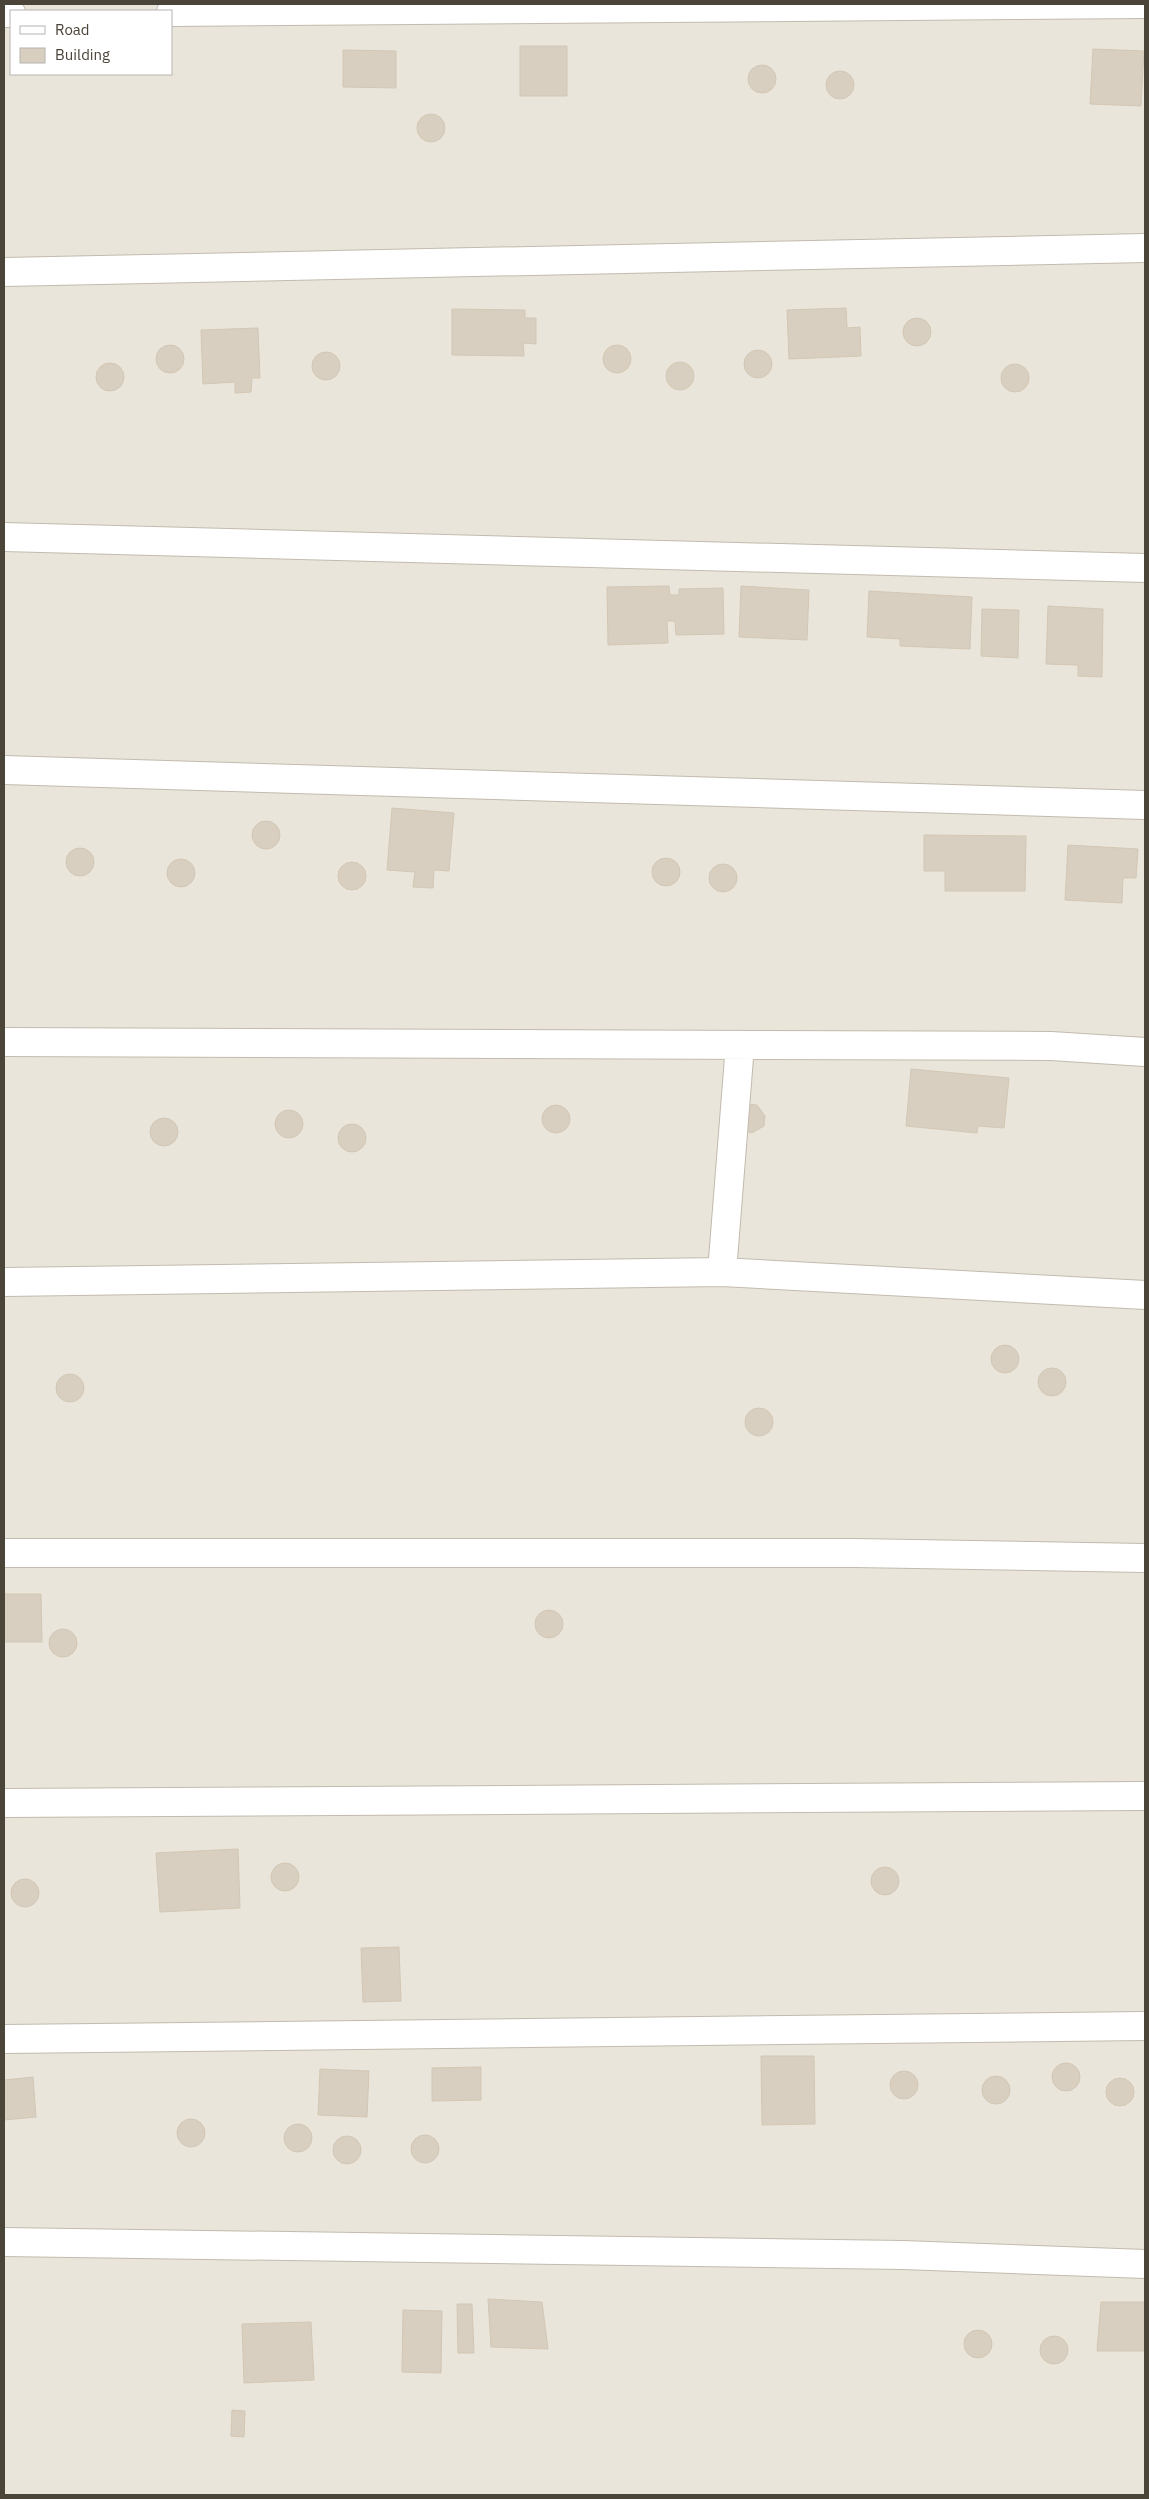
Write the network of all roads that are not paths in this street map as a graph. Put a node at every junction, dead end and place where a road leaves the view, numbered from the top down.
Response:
1 (1145, 4) edge
2 (172, 12) edge
3 (1145, 248) edge
4 (4, 272) edge
5 (4, 537) edge
6 (1145, 568) edge
7 (4, 770) edge
8 (1145, 805) edge
9 (4, 1042) edge
10 (740, 1045) junction
11 (1145, 1052) edge
12 (722, 1272) junction
13 (4, 1282) edge
14 (1145, 1295) edge
15 (4, 1553) edge
16 (1145, 1558) edge
17 (1145, 1796) edge
18 (4, 1803) edge
19 (1145, 2026) edge
20 (4, 2038) edge
21 (4, 2242) edge
22 (1145, 2264) edge

1 - 2 street
3 - 4 street
5 - 6 street
7 - 8 street
9 - 10 street
10 - 11 street
10 - 12 street
12 - 13 street
12 - 14 street
15 - 16 street
17 - 18 street
19 - 20 street
21 - 22 street

